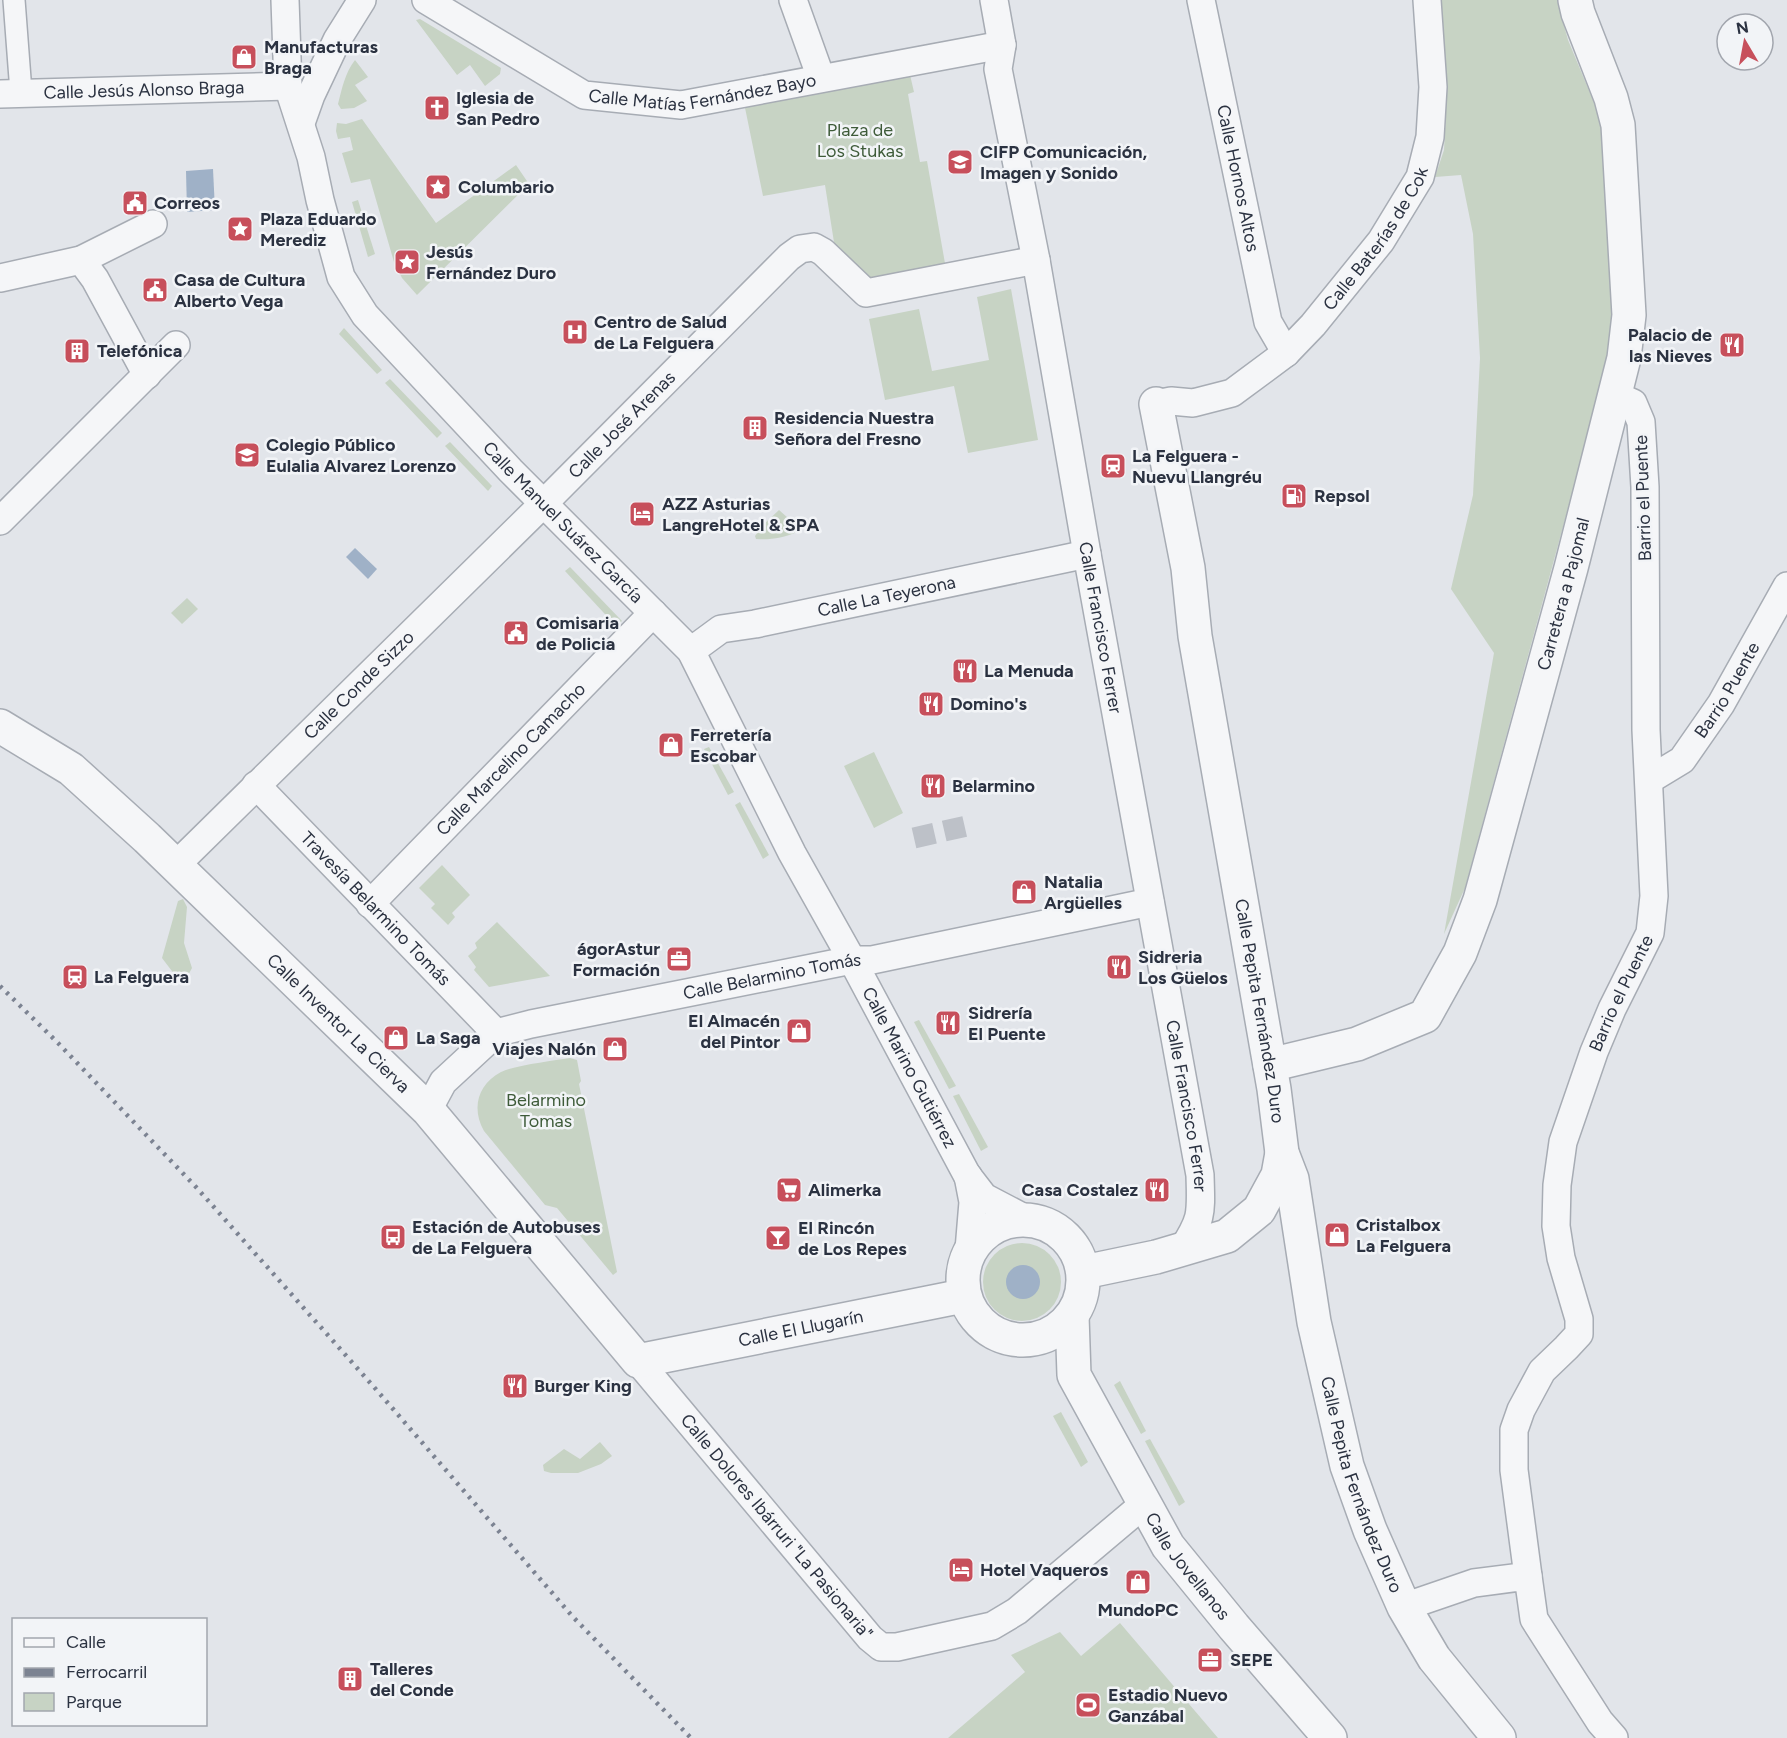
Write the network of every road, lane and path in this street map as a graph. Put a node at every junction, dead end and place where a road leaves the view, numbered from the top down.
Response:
1 (14, 0) edge
2 (285, 0) edge
3 (426, 0) edge
4 (793, 0) edge
5 (994, 0) edge
6 (1201, 0) edge
7 (1427, 0) edge
8 (1575, 0) edge
9 (355, 1) edge
10 (1002, 45) junction
11 (821, 78) junction
12 (288, 86) junction
13 (10, 93) edge
14 (301, 123) junction
15 (153, 224) dead end
16 (81, 260) junction
17 (1036, 260) junction
18 (0, 279) edge
19 (176, 345) dead end
20 (1286, 353) junction
21 (147, 375) junction
22 (1615, 395) junction
23 (1193, 402) junction
24 (1156, 404) joint
25 (1163, 435) junction
26 (543, 504) junction
27 (0, 521) edge
28 (1087, 554) junction
29 (1787, 586) edge
30 (653, 613) junction
31 (691, 651) junction
32 (0, 726) edge
33 (1649, 780) junction
34 (256, 785) junction
35 (175, 866) junction
36 (1150, 902) junction
37 (370, 904) junction
38 (852, 960) junction
39 (496, 1033) junction
40 (1270, 1065) junction
41 (428, 1110) junction
42 (1282, 1153) junction
43 (967, 1175) junction
44 (1259, 1210) junction
45 (1024, 1218) junction
46 (1300, 1226) junction
47 (969, 1250) junction
48 (1182, 1250) junction
49 (1084, 1272) junction
50 (963, 1296) junction
51 (1072, 1316) junction
52 (1017, 1341) junction
53 (638, 1361) junction
54 (1074, 1375) junction
55 (1144, 1504) junction
56 (1528, 1576) junction
57 (1404, 1607) junction
58 (1330, 1738) edge
59 (1499, 1738) edge
60 (1614, 1738) edge

1 - 13 street
2 - 12 street, Calle Manuel Suárez García
3 - 11 street, Calle Matías Fernández Bayo
4 - 11 street
5 - 10 street, Calle Francisco Ferrer
6 - 20 street, Calle Hornos Altos
7 - 20 street, Calle Baterías de Cok
8 - 22 street, Carretera a Pajomal
9 - 14 street
10 - 11 street, Calle Matías Fernández Bayo
10 - 17 street, Calle Francisco Ferrer
12 - 13 street, Calle Jesús Alonso Braga
12 - 14 street, Calle Manuel Suárez García
14 - 26 street, Calle Manuel Suárez García
15 - 16 street
16 - 18 street
16 - 21 street
17 - 26 street, Calle José Arenas
17 - 28 street, Calle Francisco Ferrer
19 - 21 street
20 - 23 street, Calle Baterías de Cok
21 - 27 street
22 - 33 street, Barrio el Puente
22 - 40 street, Carretera a Pajomal
23 - 24 street, Calle Baterías de Cok
23 - 25 street
24 - 25 street, Calle Pepita Fernández Duro
25 - 40 street, Calle Pepita Fernández Duro
26 - 30 street, Calle Manuel Suárez García
26 - 34 street, Calle Conde Sizzo
28 - 31 street, Calle La Teyerona
28 - 36 street, Calle Francisco Ferrer
29 - 33 street, Barrio Puente
30 - 31 street, Calle Manuel Suárez García
30 - 37 street, Calle Marcelino Camacho
31 - 38 street, Calle Manuel Suárez García
32 - 35 street, Calle Inventor La Cierva
33 - 56 street, Barrio el Puente
34 - 35 street, Calle Conde Sizzo
34 - 37 street, Travesía Belarmino Tomás
35 - 41 street, Calle Inventor La Cierva
36 - 38 street, Calle Belarmino Tomás
36 - 48 street, Calle Francisco Ferrer
37 - 39 street, Travesía Belarmino Tomás
38 - 39 street, Calle Belarmino Tomás
38 - 43 street, Calle Marino Gutiérrez
39 - 41 street, Calle Belarmino Tomás
40 - 42 street, Calle Pepita Fernández Duro
41 - 53 street, Calle Inventor La Cierva
42 - 44 street
42 - 46 street, Calle Pepita Fernández Duro
43 - 45 street, Calle Marino Gutiérrez
43 - 47 street, Calle Marino Gutiérrez
44 - 46 street
44 - 48 street
45 - 47 street
45 - 49 street
46 - 57 street, Calle Pepita Fernández Duro
47 - 50 street
48 - 49 street
49 - 51 street
50 - 52 street
50 - 53 street, Calle El Llugarín
51 - 52 street
51 - 54 street, Calle Jovellanos
52 - 54 street, Calle Jovellanos
53 - 55 street, Calle Dolores Ibárruri "La Pasionaria"
54 - 55 street, Calle Jovellanos
55 - 58 street, Calle Jovellanos
56 - 57 street
56 - 60 street
57 - 59 street, Calle Pepita Fernández Duro

